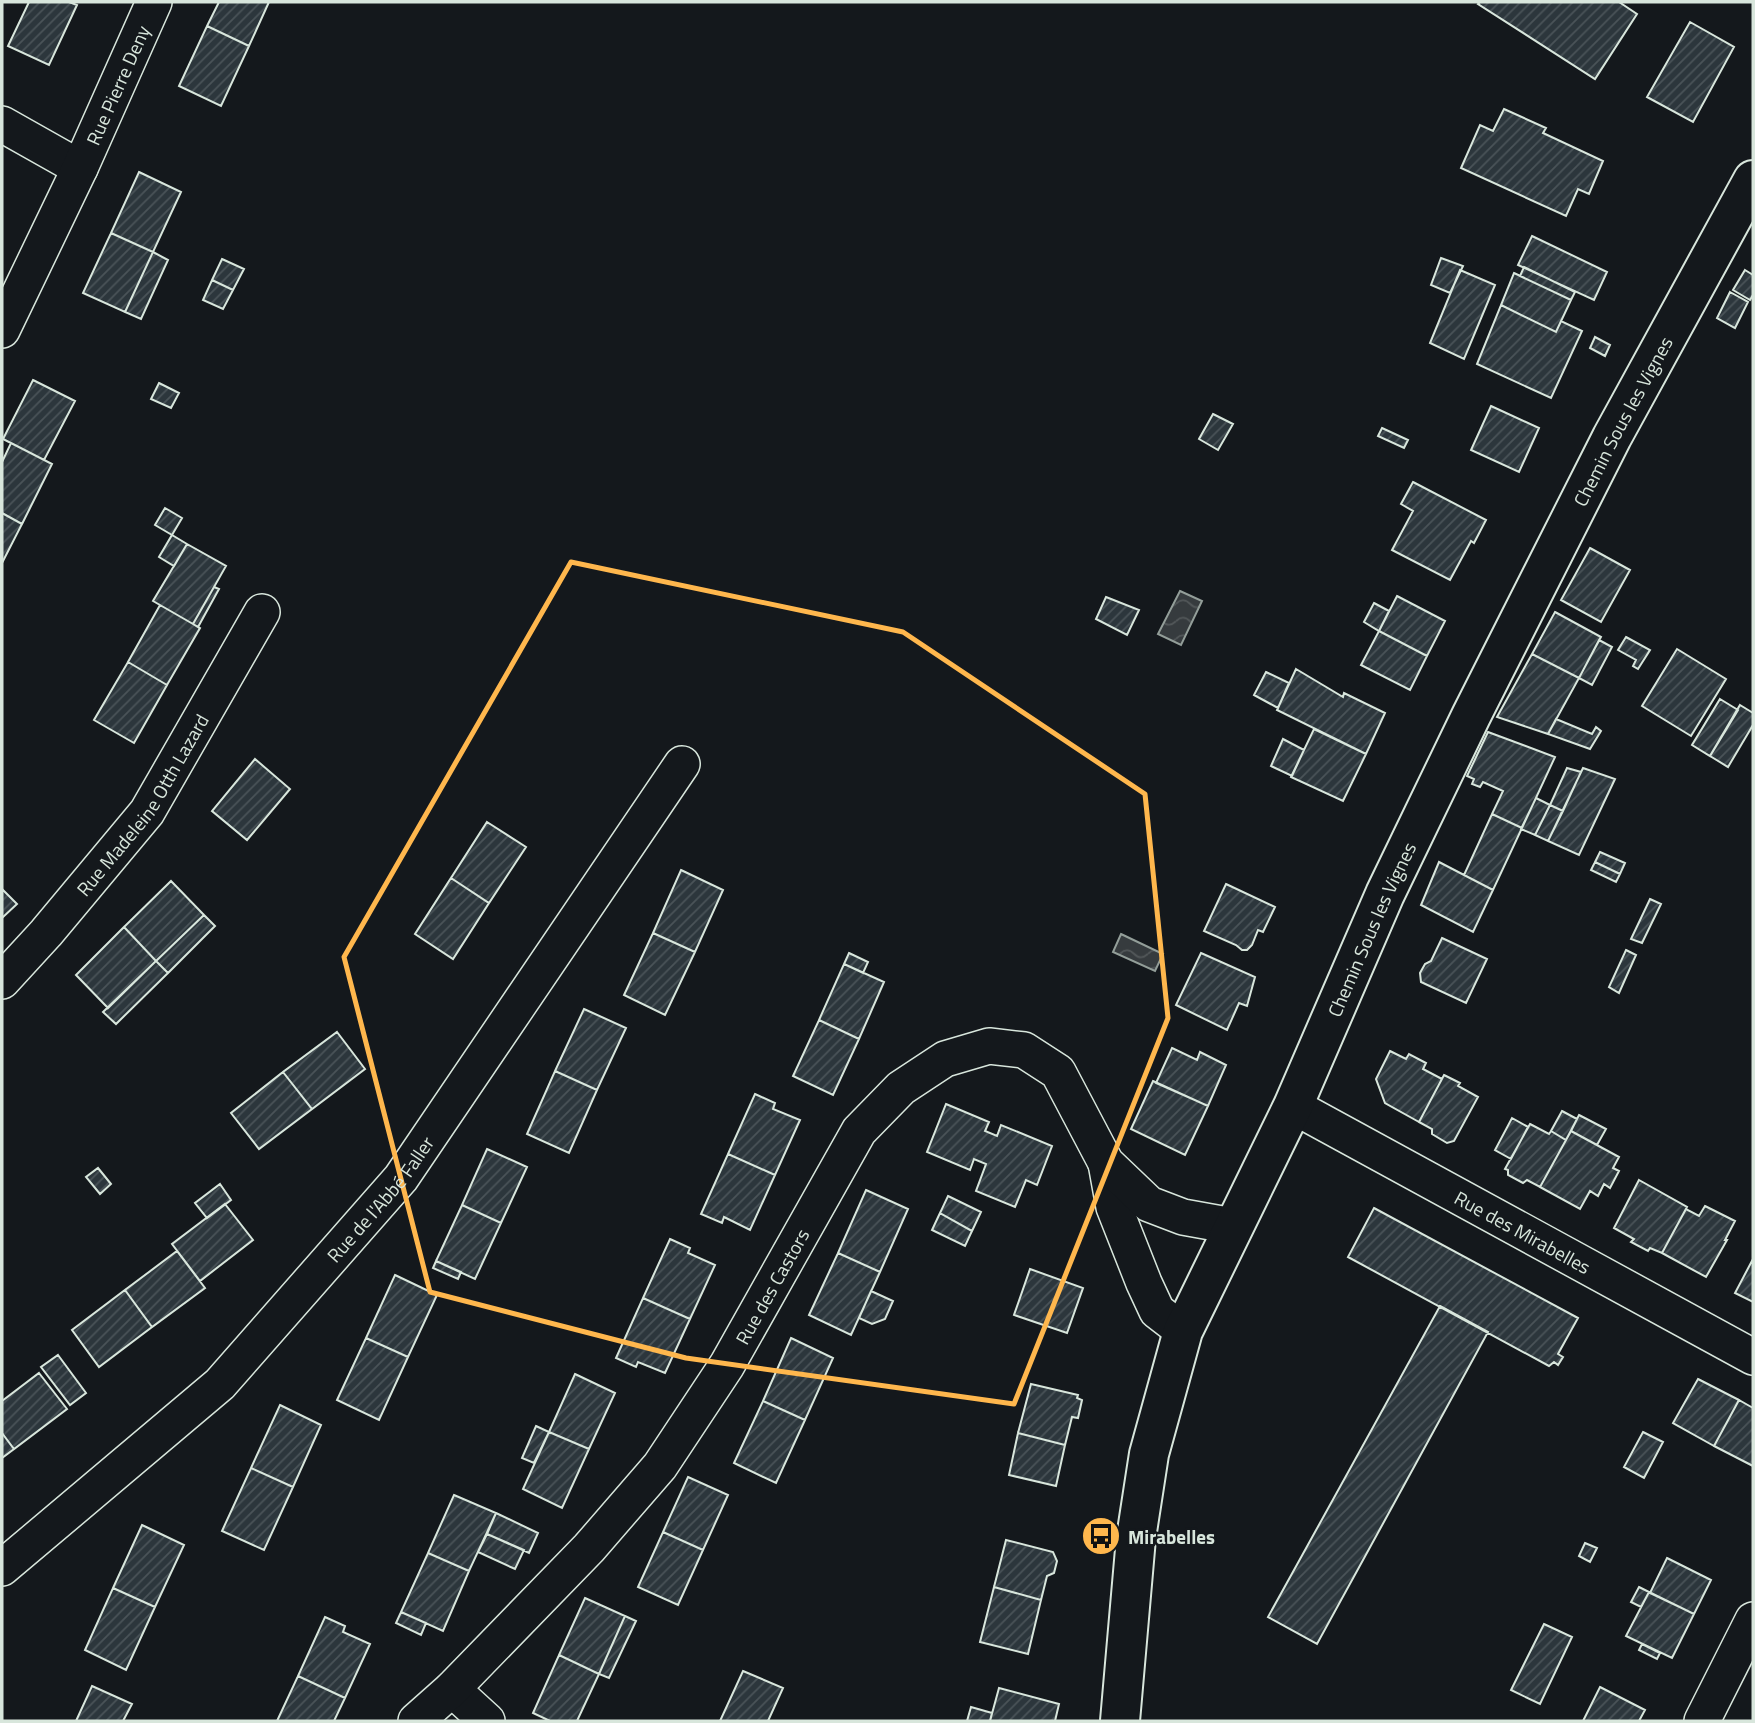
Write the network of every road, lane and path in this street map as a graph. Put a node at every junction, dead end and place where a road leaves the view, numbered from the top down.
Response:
1 (155, 2) edge
2 (2, 124) edge
3 (80, 168) junction
4 (1753, 180) edge
5 (2, 330) edge
6 (262, 612) dead end
7 (682, 764) dead end
8 (2, 981) edge
9 (1293, 1106) junction
10 (1107, 1163) junction
11 (1233, 1226) junction
12 (1183, 1331) junction
13 (1753, 1357) edge
14 (2, 1568) edge
15 (1753, 1620) edge
16 (452, 1689) junction
17 (416, 1721) edge
18 (487, 1721) edge
19 (1120, 1721) edge
20 (1702, 1721) edge

1 - 3 street, Rue Pierre Deny
2 - 3 street, Rue Pierre Deny
3 - 5 street, Rue Pierre Deny
4 - 9 street, Chemin Sous les Vignes
6 - 8 street, Rue Madeleine Otth Lazard
7 - 14 street, Rue de l'Abbé Faller
9 - 11 street, Chemin Sous les Vignes
9 - 13 street, Rue des Mirabelles
10 - 11 street, Rue des Castors
10 - 12 street, Rue des Castors
10 - 16 street, Rue des Castors
11 - 12 street, Chemin Sous les Vignes
12 - 19 street, Chemin Sous les Vignes
15 - 20 street
16 - 17 street, Rue des Castors
16 - 18 street

